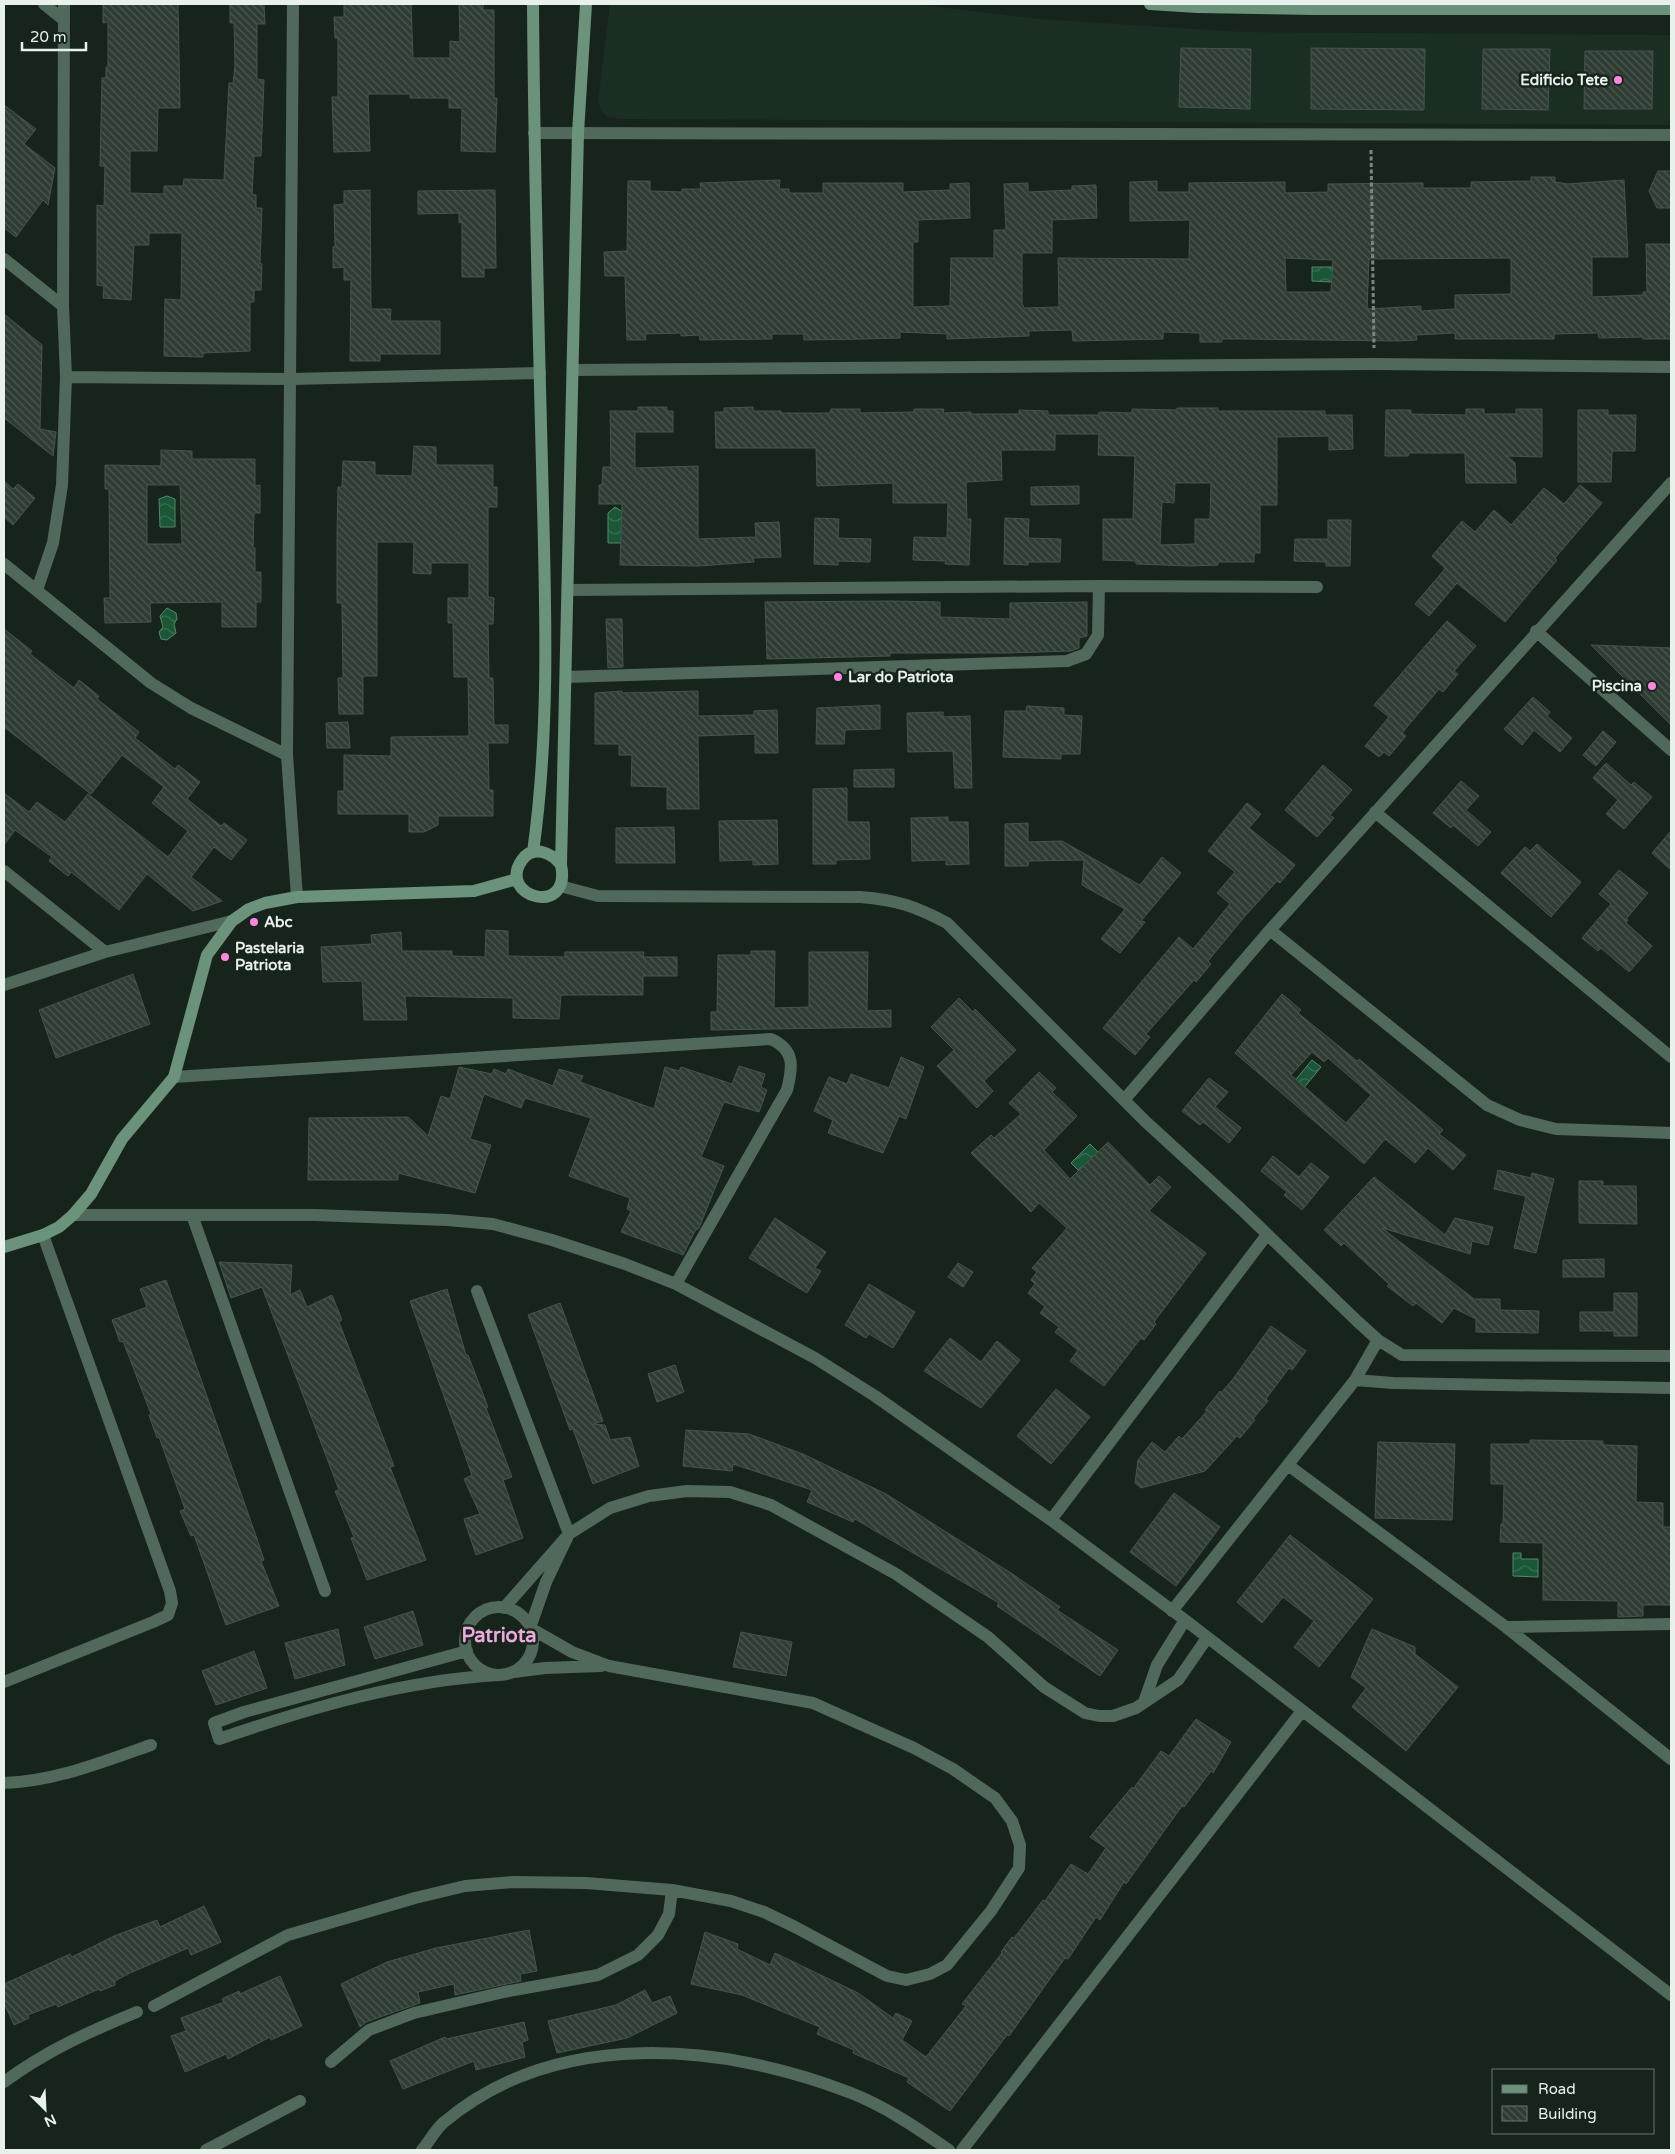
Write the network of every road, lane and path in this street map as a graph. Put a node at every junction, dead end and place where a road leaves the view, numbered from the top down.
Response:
1 (44, 4) edge
2 (64, 4) edge
3 (293, 4) edge
4 (533, 4) edge
5 (586, 4) edge
6 (1150, 4) edge
7 (1671, 9) edge
8 (64, 20) junction
9 (534, 133) junction
10 (578, 133) junction
11 (1371, 134) junction
12 (1671, 135) edge
13 (4, 259) edge
14 (63, 306) junction
15 (1374, 364) junction
16 (1671, 367) edge
17 (573, 370) junction
18 (540, 373) junction
19 (66, 377) junction
20 (292, 379) junction
21 (1671, 483) edge
22 (4, 564) edge
23 (1099, 586) junction
24 (1317, 587) dead end
25 (37, 590) junction
26 (568, 590) junction
27 (1536, 631) junction
28 (566, 677) junction
29 (1671, 750) edge
30 (287, 755) junction
31 (1375, 812) junction
32 (533, 852) junction
33 (561, 865) junction
34 (4, 871) edge
35 (517, 879) junction
36 (560, 886) junction
37 (296, 897) junction
38 (232, 921) junction
39 (1270, 930) junction
40 (105, 952) junction
41 (4, 985) edge
42 (1671, 1057) edge
43 (174, 1077) junction
44 (1124, 1100) junction
45 (1671, 1133) edge
46 (73, 1215) junction
47 (192, 1215) junction
48 (43, 1235) junction
49 (1266, 1236) junction
50 (4, 1247) edge
51 (676, 1284) junction
52 (477, 1291) dead end
53 (1378, 1340) junction
54 (1671, 1356) edge
55 (1354, 1380) junction
56 (1671, 1388) edge
57 (1288, 1465) junction
58 (1051, 1520) junction
59 (569, 1534) junction
60 (325, 1591) dead end
61 (504, 1608) junction
62 (1172, 1610) junction
63 (1185, 1620) junction
64 (1671, 1624) edge
65 (1506, 1627) junction
66 (530, 1628) junction
67 (1208, 1638) junction
68 (467, 1651) junction
69 (609, 1666) junction
70 (505, 1674) junction
71 (4, 1682) edge
72 (1144, 1702) junction
73 (1302, 1711) junction
74 (151, 1745) dead end
75 (1671, 1759) edge
76 (4, 1783) edge
77 (672, 1890) junction
78 (1671, 1994) edge
79 (154, 2006) dead end
80 (137, 2012) dead end
81 (332, 2062) dead end
82 (4, 2082) edge
83 (300, 2101) dead end
84 (206, 2150) edge
85 (422, 2150) edge
86 (949, 2150) edge
87 (962, 2150) edge

1 - 8 street
2 - 8 street
3 - 20 street
4 - 9 street
5 - 10 street
6 - 7 street
8 - 14 street
9 - 10 street
9 - 18 street
10 - 11 street
10 - 17 street
11 - 12 street
11 - 15 path
13 - 14 street
14 - 19 street
15 - 16 street
15 - 17 street
17 - 26 street
18 - 20 street
18 - 32 street
19 - 20 street
19 - 25 street
20 - 30 street
21 - 27 street
22 - 25 street
23 - 24 street
23 - 26 street
23 - 28 street
25 - 30 street
26 - 28 street
27 - 29 street
27 - 31 street
28 - 33 street
30 - 37 street
31 - 39 street
31 - 42 street
32 - 33 street
32 - 35 street
33 - 36 street
34 - 40 street
35 - 36 street
35 - 37 street
36 - 44 street
37 - 38 street
38 - 40 street
38 - 43 street
39 - 44 street
39 - 45 street
40 - 41 street
43 - 46 street
43 - 51 street
44 - 49 street
46 - 47 street
46 - 48 street
47 - 51 street
47 - 60 street
48 - 50 street
48 - 71 street
49 - 53 street
49 - 58 street
51 - 58 street
52 - 59 street
53 - 54 street
53 - 55 street
55 - 56 street
55 - 57 street
57 - 62 street
57 - 65 street
58 - 62 street
59 - 61 street
59 - 66 street
59 - 72 street
61 - 66 street
61 - 68 street
62 - 63 street
63 - 67 street
63 - 72 street
64 - 65 street
65 - 75 street
66 - 69 street
66 - 70 street
67 - 72 street
67 - 73 street
68 - 70 street
68 - 70 street
69 - 70 street
69 - 77 street
73 - 78 street
73 - 87 street
74 - 76 street
77 - 79 street
77 - 81 street
80 - 82 street
83 - 84 street
85 - 86 street

